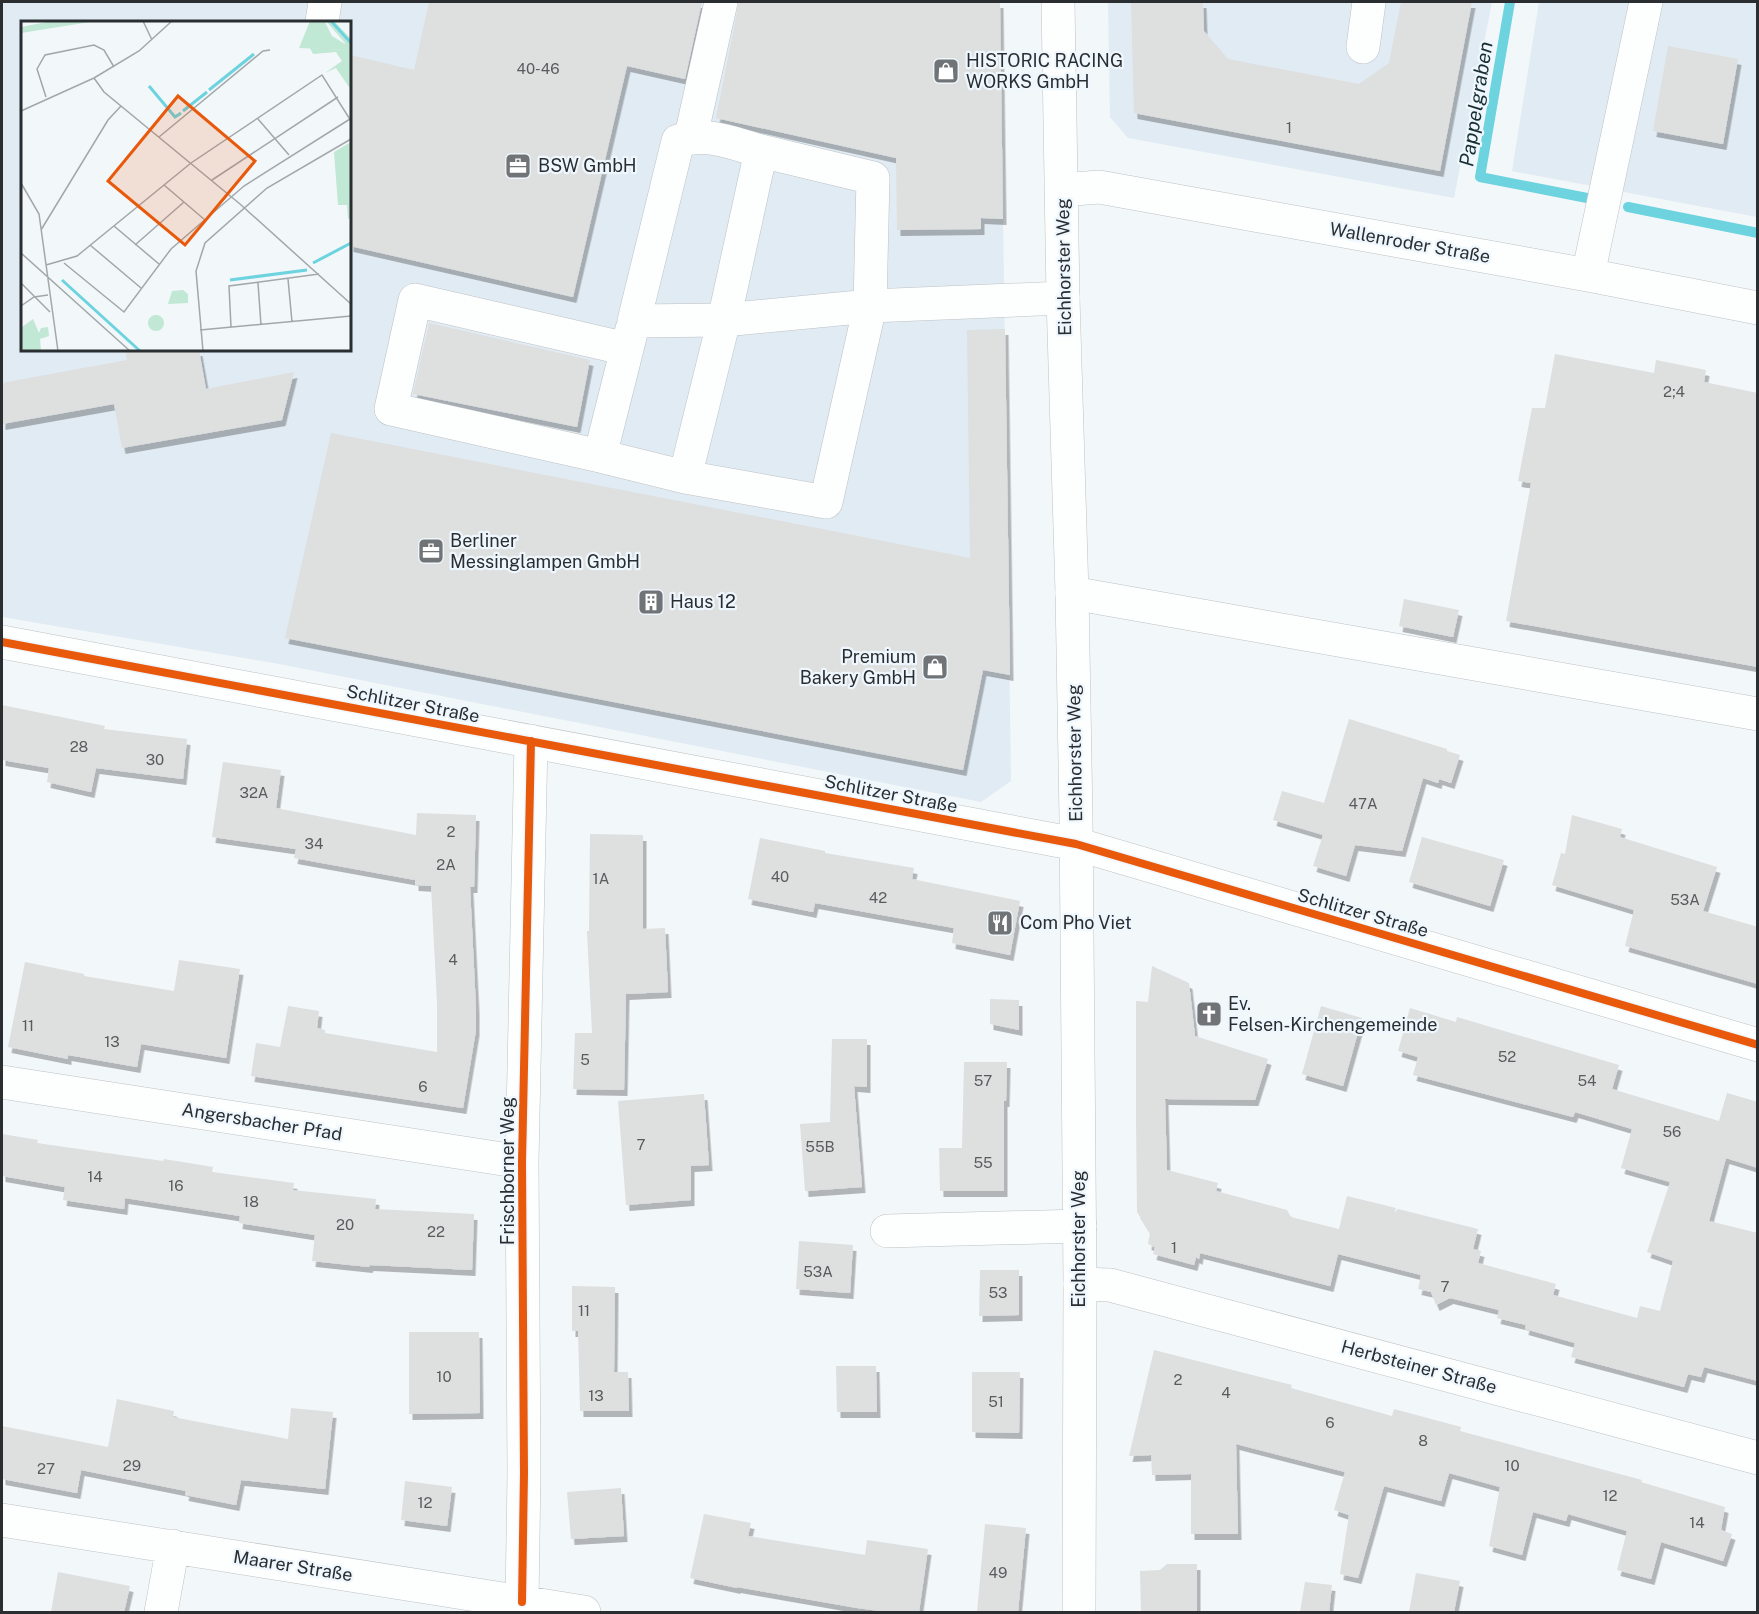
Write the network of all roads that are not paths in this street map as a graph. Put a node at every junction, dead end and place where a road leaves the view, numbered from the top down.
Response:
1 (325, 2) edge
2 (722, 2) edge
3 (1058, 2) edge
4 (1369, 2) edge
5 (1646, 2) edge
6 (322, 21) edge
7 (1363, 47) dead end
8 (691, 136) junction
9 (761, 151) junction
10 (1062, 190) junction
11 (1588, 275) junction
12 (1063, 298) junction
13 (870, 306) junction
14 (1758, 308) edge
15 (724, 320) junction
16 (630, 335) junction
17 (600, 456) junction
18 (685, 477) junction
19 (1072, 593) junction
20 (2, 642) edge
21 (1758, 714) edge
22 (531, 741) junction
23 (1076, 844) junction
24 (1758, 1045) edge
25 (2, 1082) edge
26 (522, 1162) junction
27 (1080, 1226) junction
28 (887, 1231) dead end
29 (1080, 1284) junction
30 (1758, 1458) edge
31 (2, 1520) edge
32 (173, 1546) junction
33 (522, 1602) junction
34 (160, 1612) edge
35 (584, 1612) edge
36 (1079, 1612) edge

1 - 6 street
2 - 8 street
3 - 10 street, Eichhorster Weg
4 - 7 street
5 - 11 street
8 - 9 street
8 - 16 street
9 - 13 street
9 - 15 street
10 - 11 street, Wallenroder Straße
10 - 12 street, Eichhorster Weg
11 - 14 street, Wallenroder Straße
12 - 13 street
12 - 19 street, Eichhorster Weg
13 - 15 street
13 - 18 street
15 - 16 street
15 - 18 street
16 - 17 street
16 - 17 street
17 - 18 street
19 - 21 street
19 - 23 street, Eichhorster Weg
20 - 22 street, Schlitzer Straße
22 - 23 street, Schlitzer Straße
22 - 26 street, Frischborner Weg
23 - 24 street, Schlitzer Straße
23 - 27 street, Eichhorster Weg
25 - 26 street, Angersbacher Pfad
26 - 33 street, Frischborner Weg
27 - 28 street
27 - 29 street, Eichhorster Weg
29 - 30 street, Herbsteiner Straße
29 - 36 street, Eichhorster Weg
31 - 32 street, Maarer Straße
32 - 33 street, Maarer Straße
32 - 34 street
33 - 35 street, Maarer Straße

